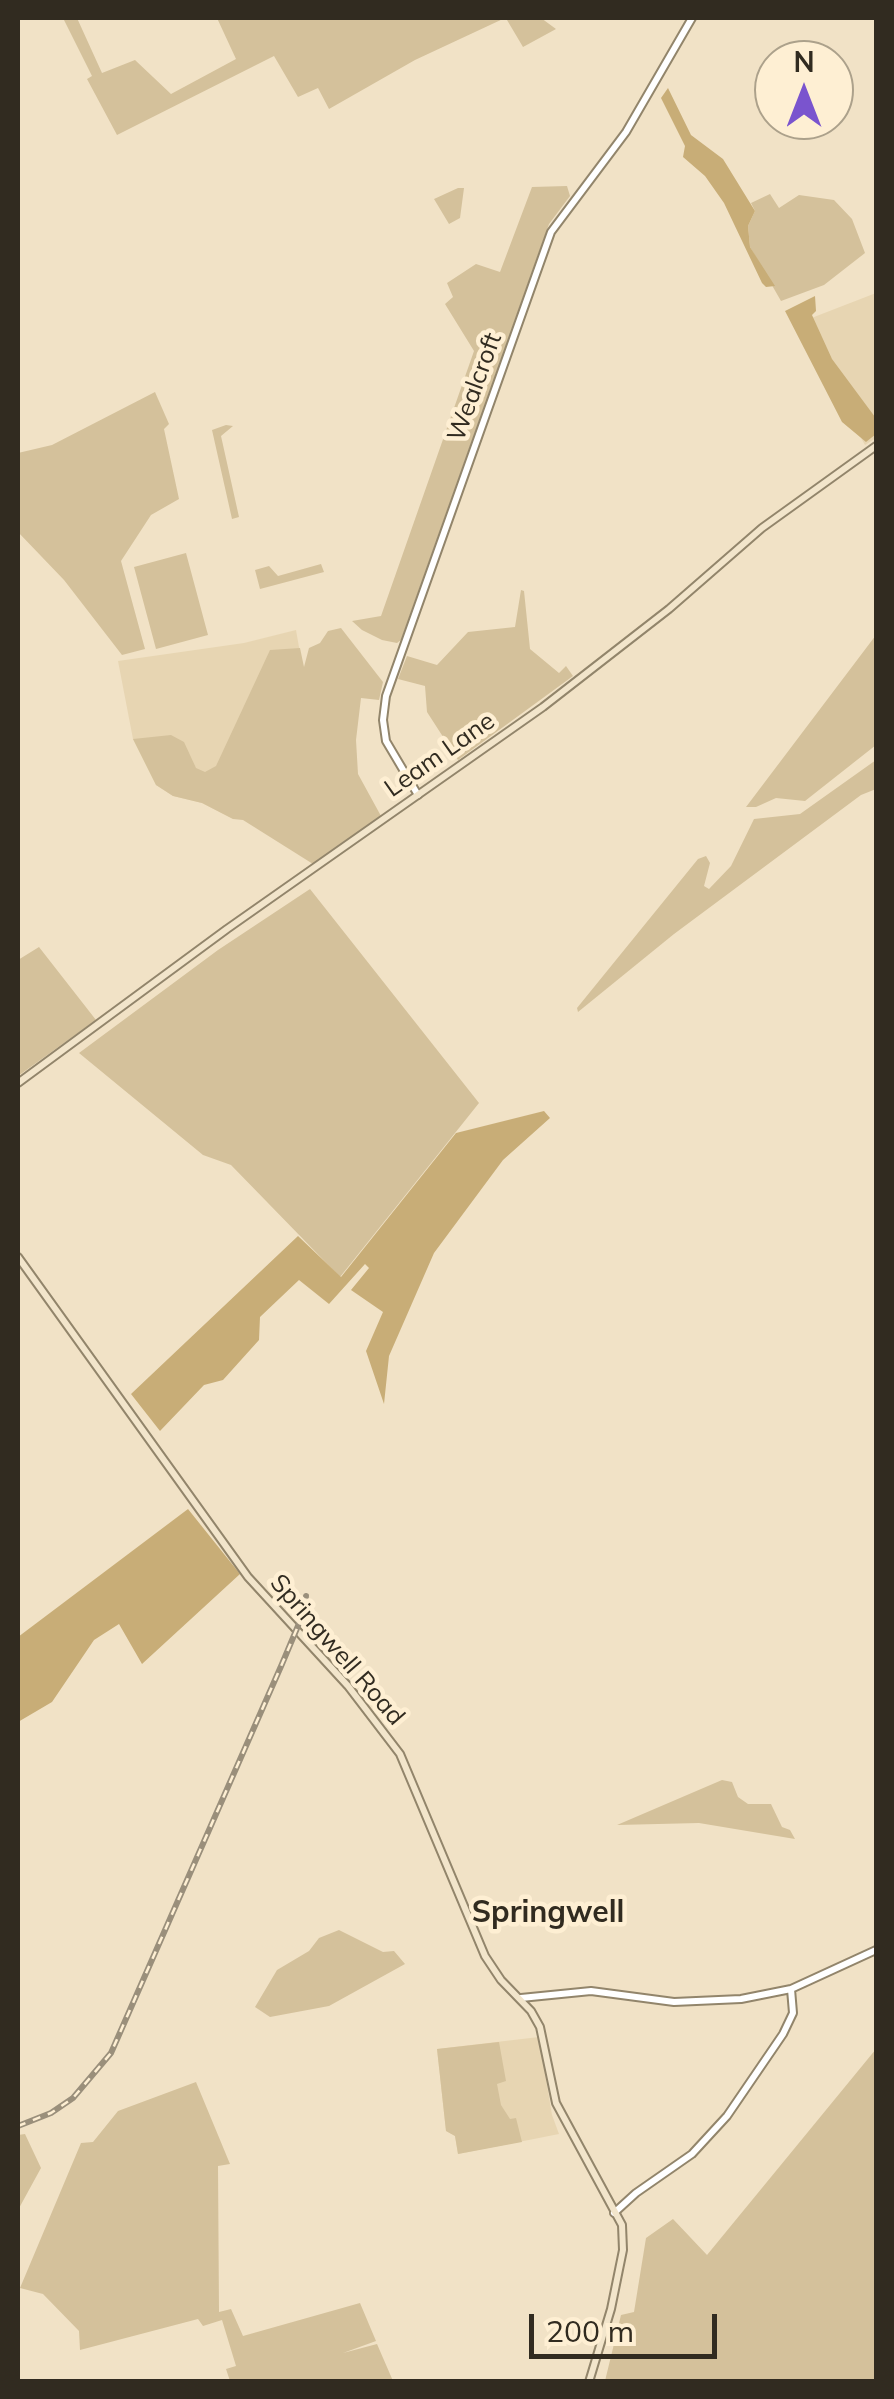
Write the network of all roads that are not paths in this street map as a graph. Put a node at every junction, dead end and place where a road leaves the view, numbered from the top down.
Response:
1 (692, 18) edge
2 (876, 446) edge
3 (418, 794) junction
4 (18, 1083) edge
5 (18, 1257) edge
6 (876, 1950) edge
7 (791, 1989) junction
8 (521, 1998) junction
9 (614, 2213) junction
10 (588, 2382) edge

1 - 3 street, Wealcroft
2 - 3 main road, Leam Lane
3 - 4 main road, Leam Lane
5 - 8 main road, Springwell Road
6 - 7 street
7 - 8 street
7 - 9 street
8 - 9 main road, Springwell Road
9 - 10 main road, Springwell Road

